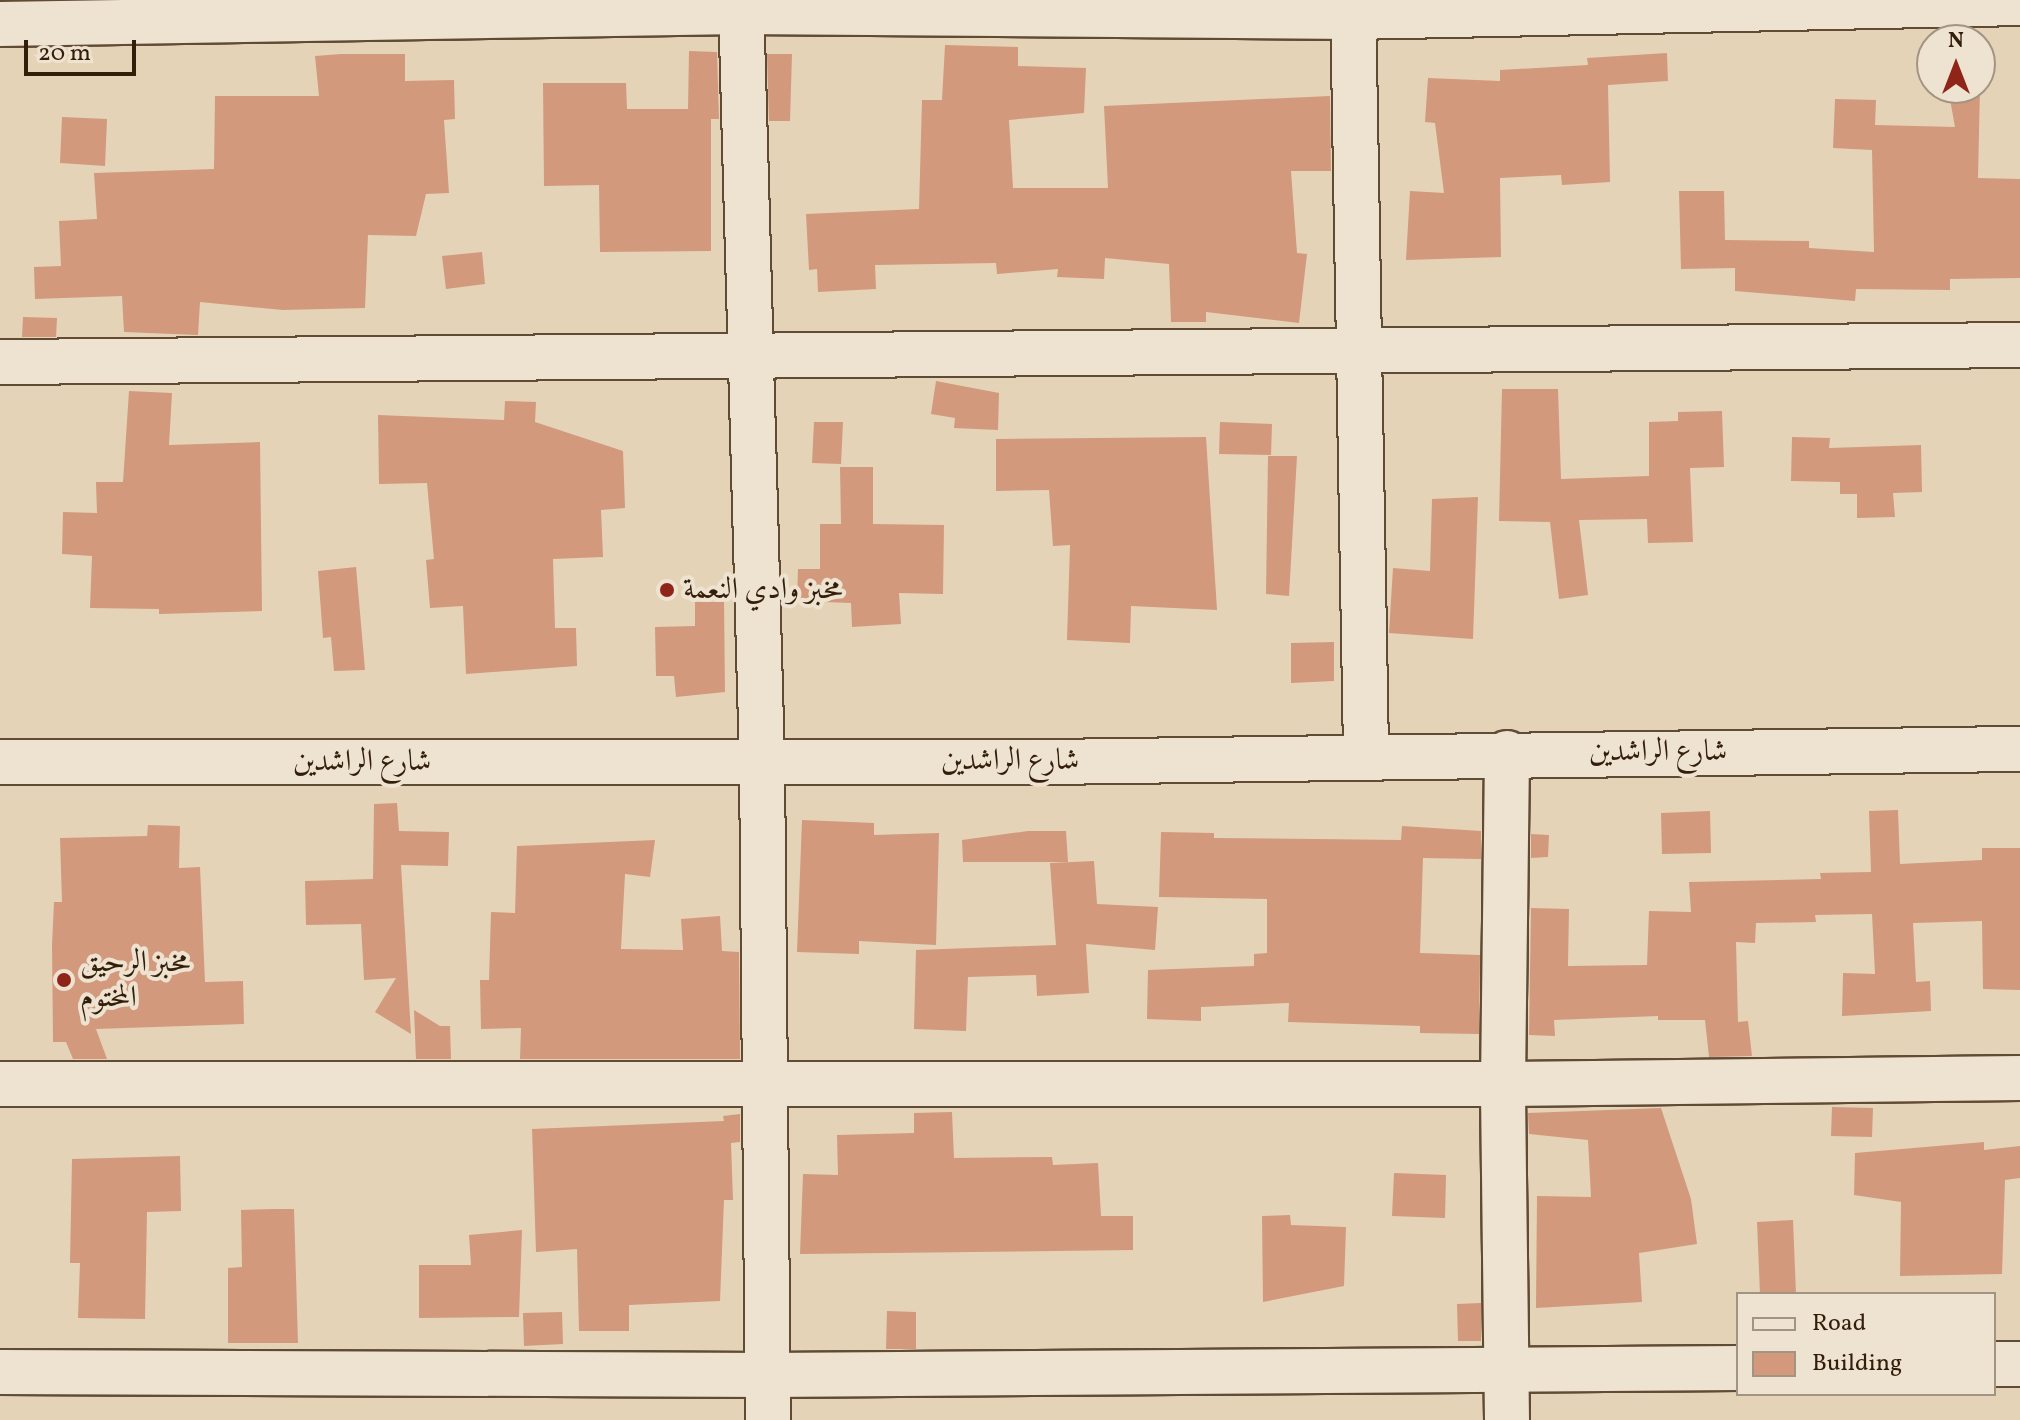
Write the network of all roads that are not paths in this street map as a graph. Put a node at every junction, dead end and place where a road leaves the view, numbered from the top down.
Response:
1 (2020, 3) edge
2 (741, 6) edge
3 (1353, 9) edge
4 (0, 24) edge
5 (2020, 345) edge
6 (1358, 348) junction
7 (747, 359) junction
8 (0, 362) edge
9 (2020, 749) edge
10 (1507, 753) junction
11 (1366, 755) junction
12 (0, 762) edge
13 (762, 762) junction
14 (2020, 1078) edge
15 (0, 1084) edge
16 (1503, 1084) junction
17 (767, 1086) junction
18 (1996, 1364) edge
19 (2020, 1364) edge
20 (1736, 1368) edge
21 (0, 1372) edge
22 (1507, 1372) junction
23 (767, 1375) junction
24 (768, 1420) edge
25 (1507, 1420) edge

1 - 3 street
2 - 3 street
2 - 4 street
2 - 7 street
3 - 6 street
5 - 6 street
6 - 7 street
6 - 11 street
7 - 8 street
7 - 13 street
9 - 10 street, شارع الراشدين
10 - 11 street, شارع الراشدين
10 - 16 street
11 - 13 street, شارع الراشدين
12 - 13 street, شارع الراشدين
13 - 17 street
14 - 16 street
15 - 17 street
16 - 17 street
16 - 22 street
17 - 23 street
18 - 19 street
20 - 22 street
21 - 23 street
22 - 23 street
22 - 25 street
23 - 24 street

